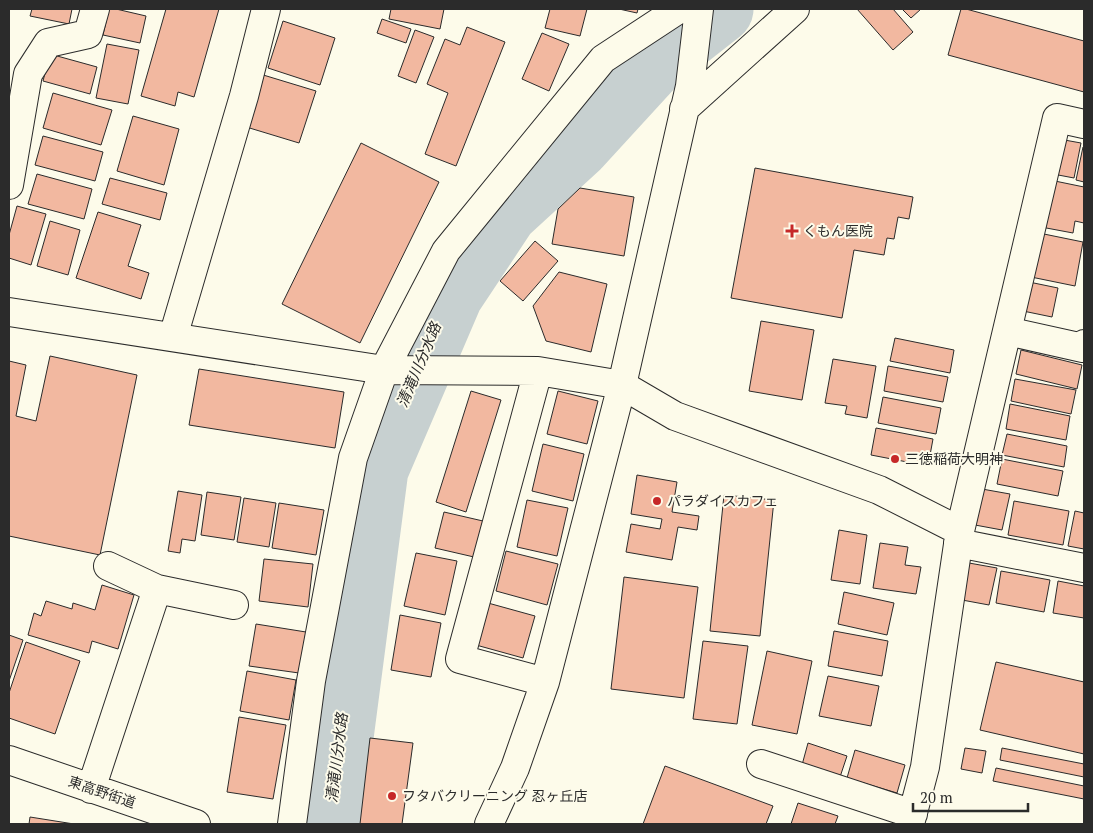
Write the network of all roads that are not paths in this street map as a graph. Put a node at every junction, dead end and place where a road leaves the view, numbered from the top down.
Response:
1 (95, 9) edge
2 (266, 9) edge
3 (679, 9) edge
4 (699, 9) edge
5 (795, 9) edge
6 (687, 98) junction
7 (1084, 124) edge
8 (9, 185) edge
9 (9, 312) edge
10 (1008, 331) junction
11 (173, 337) junction
12 (1084, 344) edge
13 (384, 370) junction
14 (538, 371) junction
15 (622, 385) junction
16 (959, 537) junction
17 (108, 566) dead end
18 (1084, 568) edge
19 (157, 589) junction
20 (234, 605) dead end
21 (545, 682) junction
22 (9, 760) edge
23 (761, 764) dead end
24 (91, 789) junction
25 (911, 819) edge
26 (189, 823) edge
27 (292, 824) edge
28 (489, 824) edge

1 - 8 street
2 - 11 street
3 - 13 street
4 - 6 street
5 - 6 street
6 - 15 street
7 - 10 street
9 - 11 street
10 - 12 street
10 - 16 street
11 - 13 street
13 - 14 street
13 - 27 street
14 - 15 street
14 - 21 street
15 - 16 street
15 - 21 street
16 - 18 street
16 - 25 street
17 - 19 street
19 - 20 street
19 - 24 street
21 - 28 street
22 - 24 street, 東高野街道
23 - 25 street
24 - 26 street, 東高野街道

